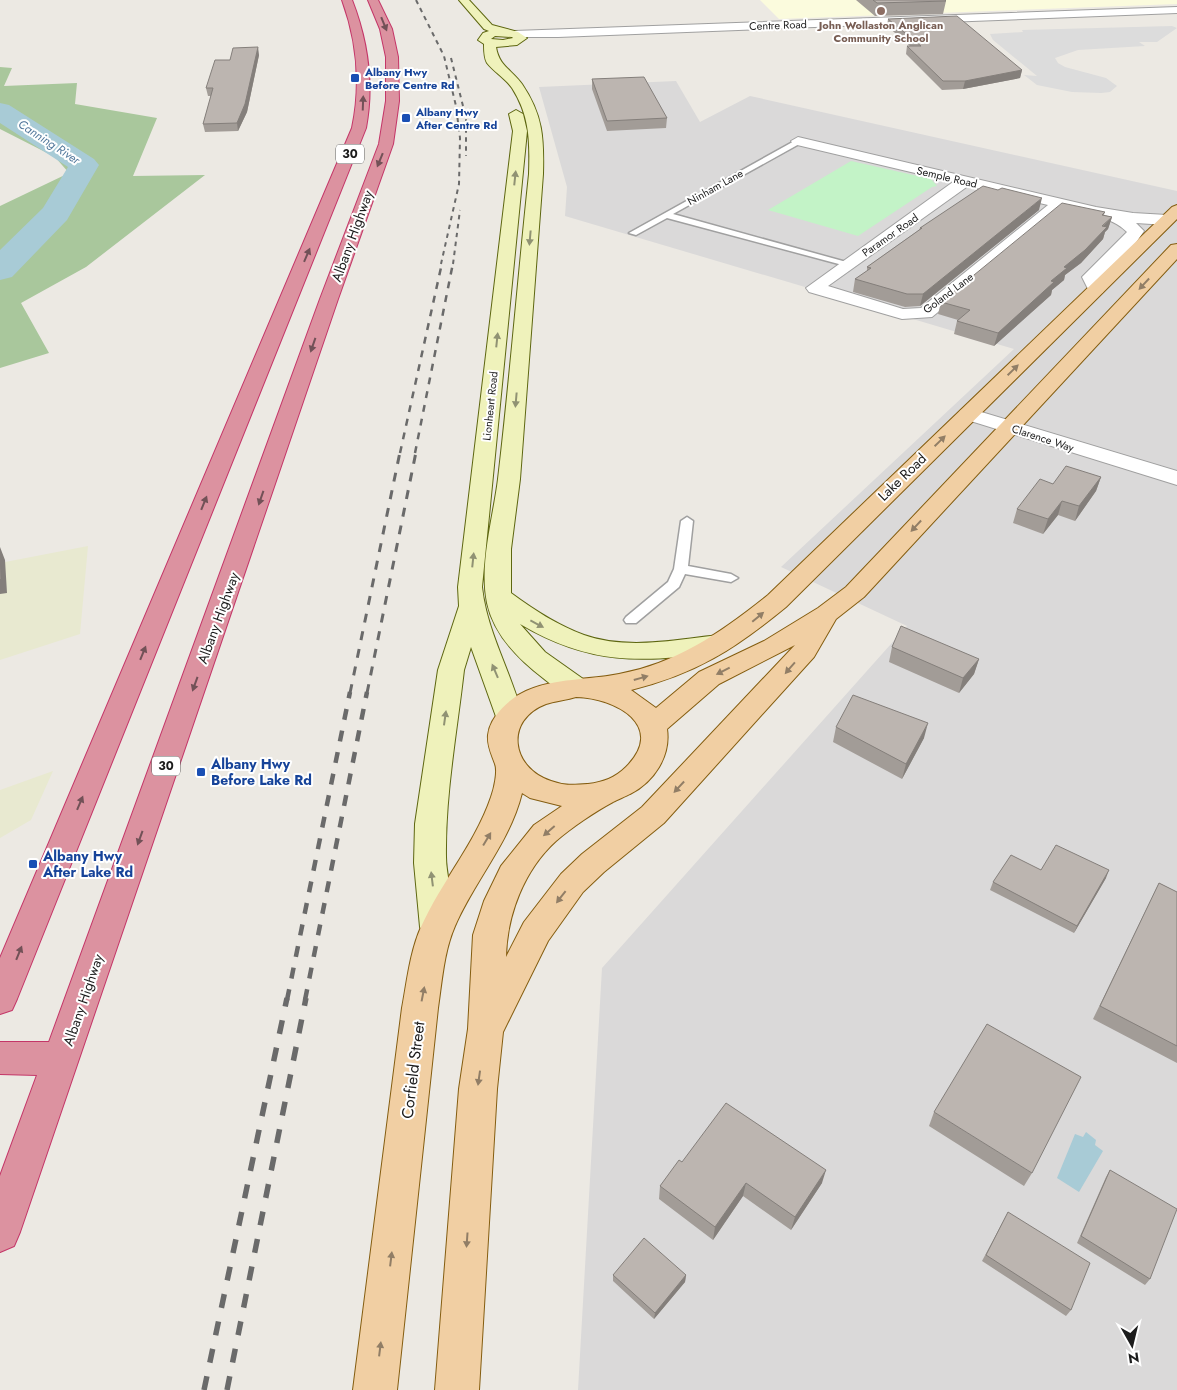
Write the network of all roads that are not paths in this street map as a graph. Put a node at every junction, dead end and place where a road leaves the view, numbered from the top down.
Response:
1 (347, 0) edge
2 (374, 0) edge
3 (466, 4) edge
4 (1177, 10) edge
5 (513, 37) junction
6 (487, 39) junction
7 (375, 44) junction
8 (512, 80) junction
9 (798, 141) joint
10 (965, 181) junction
11 (1060, 203) junction
12 (1096, 212) junction
13 (666, 215) junction
14 (1172, 215) edge
15 (633, 233) dead end
16 (1177, 249) edge
17 (847, 265) junction
18 (815, 288) joint
19 (1096, 289) junction
20 (309, 299) junction
21 (973, 409) junction
22 (1013, 422) junction
23 (1177, 478) edge
24 (687, 521) dead end
25 (681, 569) junction
26 (731, 578) dead end
27 (498, 595) junction
28 (470, 609) junction
29 (827, 614) junction
30 (631, 620) dead end
31 (718, 644) junction
32 (585, 688) junction
33 (509, 718) junction
34 (652, 727) junction
35 (510, 768) junction
36 (603, 793) junction
37 (437, 927) junction
38 (0, 999) edge
39 (486, 1030) junction
40 (0, 1058) edge
41 (62, 1059) junction
42 (0, 1232) edge
43 (375, 1390) edge
44 (457, 1390) edge

1 - 7 highway, Albany Highway / 30
2 -> 7 highway, Albany Highway / 30
3 - 5 main road, Lionheart Road
3 - 6 main road, Lionheart Road
4 - 5 street, Centre Road
5 - 6 main road
5 - 8 main road, Lionheart Road
6 - 8 main road, Lionheart Road
20 -> 7 highway, Albany Highway / 30
7 -> 20 highway, Albany Highway / 30
8 -> 27 main road, Lionheart Road
28 -> 8 main road, Lionheart Road
9 - 10 street, Semple Road
9 - 13 lane, Ninham Lane
10 - 11 street, Semple Road
10 - 17 street, Paramor Road
11 - 12 street, Semple Road
11 - 18 street, Goland Lane
12 - 14 street, Semple Road
12 - 19 street, Semple Road
13 - 15 lane, Ninham Lane
13 - 17 lane
14 - 19 main road, Lake Road
16 -> 22 main road
17 - 18 street, Paramor Road
21 -> 19 main road, Lake Road
38 -> 20 highway, Albany Highway / 30
20 -> 41 highway, Albany Highway / 30
21 - 22 street, Clarence Way
31 -> 21 main road, Lake Road
22 - 23 street, Clarence Way
22 -> 29 main road
24 - 25 lane
25 - 26 lane
25 - 30 lane
27 -> 31 main road
27 - 32 main road, Lionheart Road
33 -> 28 main road, Lionheart Road
37 -> 28 main road
29 -> 34 main road
29 -> 39 main road
32 -> 31 main road, Lake Road
32 - 33 main road
32 - 34 main road
33 - 35 main road
34 - 36 main road
35 - 36 main road
37 -> 35 main road, Corfield Street
36 -> 39 main road
43 -> 37 main road, Corfield Street
39 -> 44 main road
40 - 41 highway
41 - 42 highway, Albany Highway / 30

